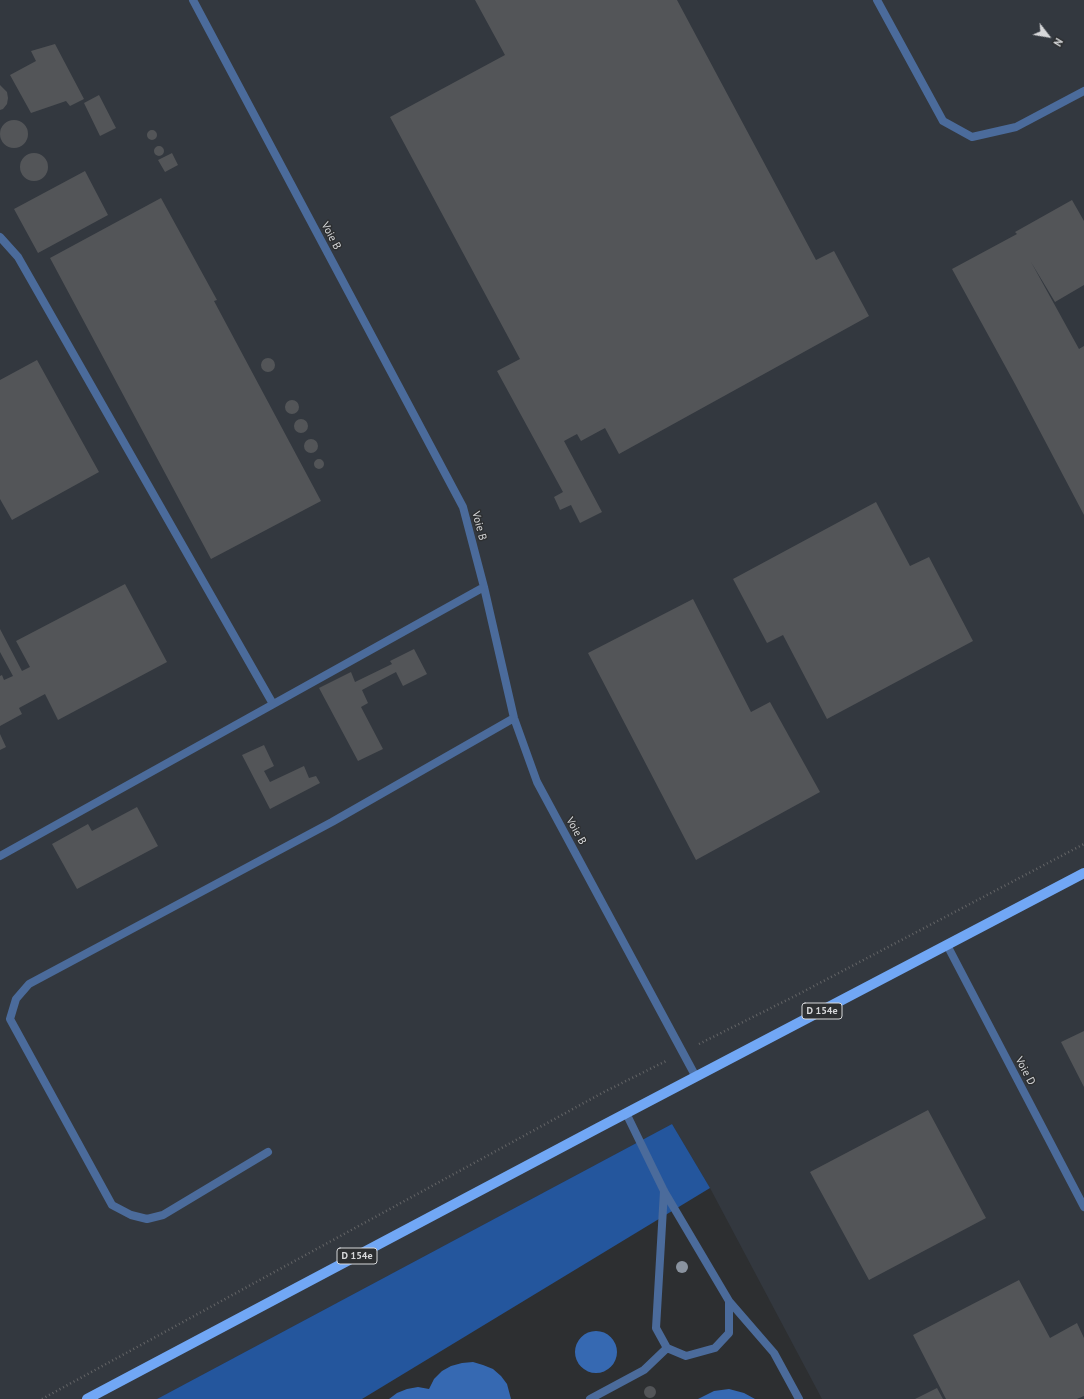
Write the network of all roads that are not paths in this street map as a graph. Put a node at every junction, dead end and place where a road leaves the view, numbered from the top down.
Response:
1 (193, 0) edge
2 (877, 0) edge
3 (1084, 91) edge
4 (0, 237) edge
5 (484, 587) junction
6 (273, 704) junction
7 (514, 718) junction
8 (0, 856) edge
9 (1084, 873) edge
10 (947, 945) junction
11 (696, 1077) junction
12 (626, 1113) junction
13 (268, 1152) dead end
14 (664, 1191) junction
15 (1084, 1207) edge
16 (729, 1301) junction
17 (667, 1348) junction
18 (87, 1399) edge
19 (590, 1399) edge
20 (799, 1399) edge

1 - 5 lane, Voie B
2 - 3 lane
4 - 6 lane
5 - 6 lane
5 - 7 lane, Voie B
6 - 8 lane
7 - 11 lane, Voie B
7 - 13 lane
9 - 10 main road, D 154e
10 - 11 main road, D 154e
10 - 15 lane, Voie D
11 - 12 main road, D 154e
12 - 14 lane
12 - 18 main road, D 154e
14 - 16 lane
14 - 17 lane
16 - 17 lane
16 - 20 lane
17 - 19 lane

